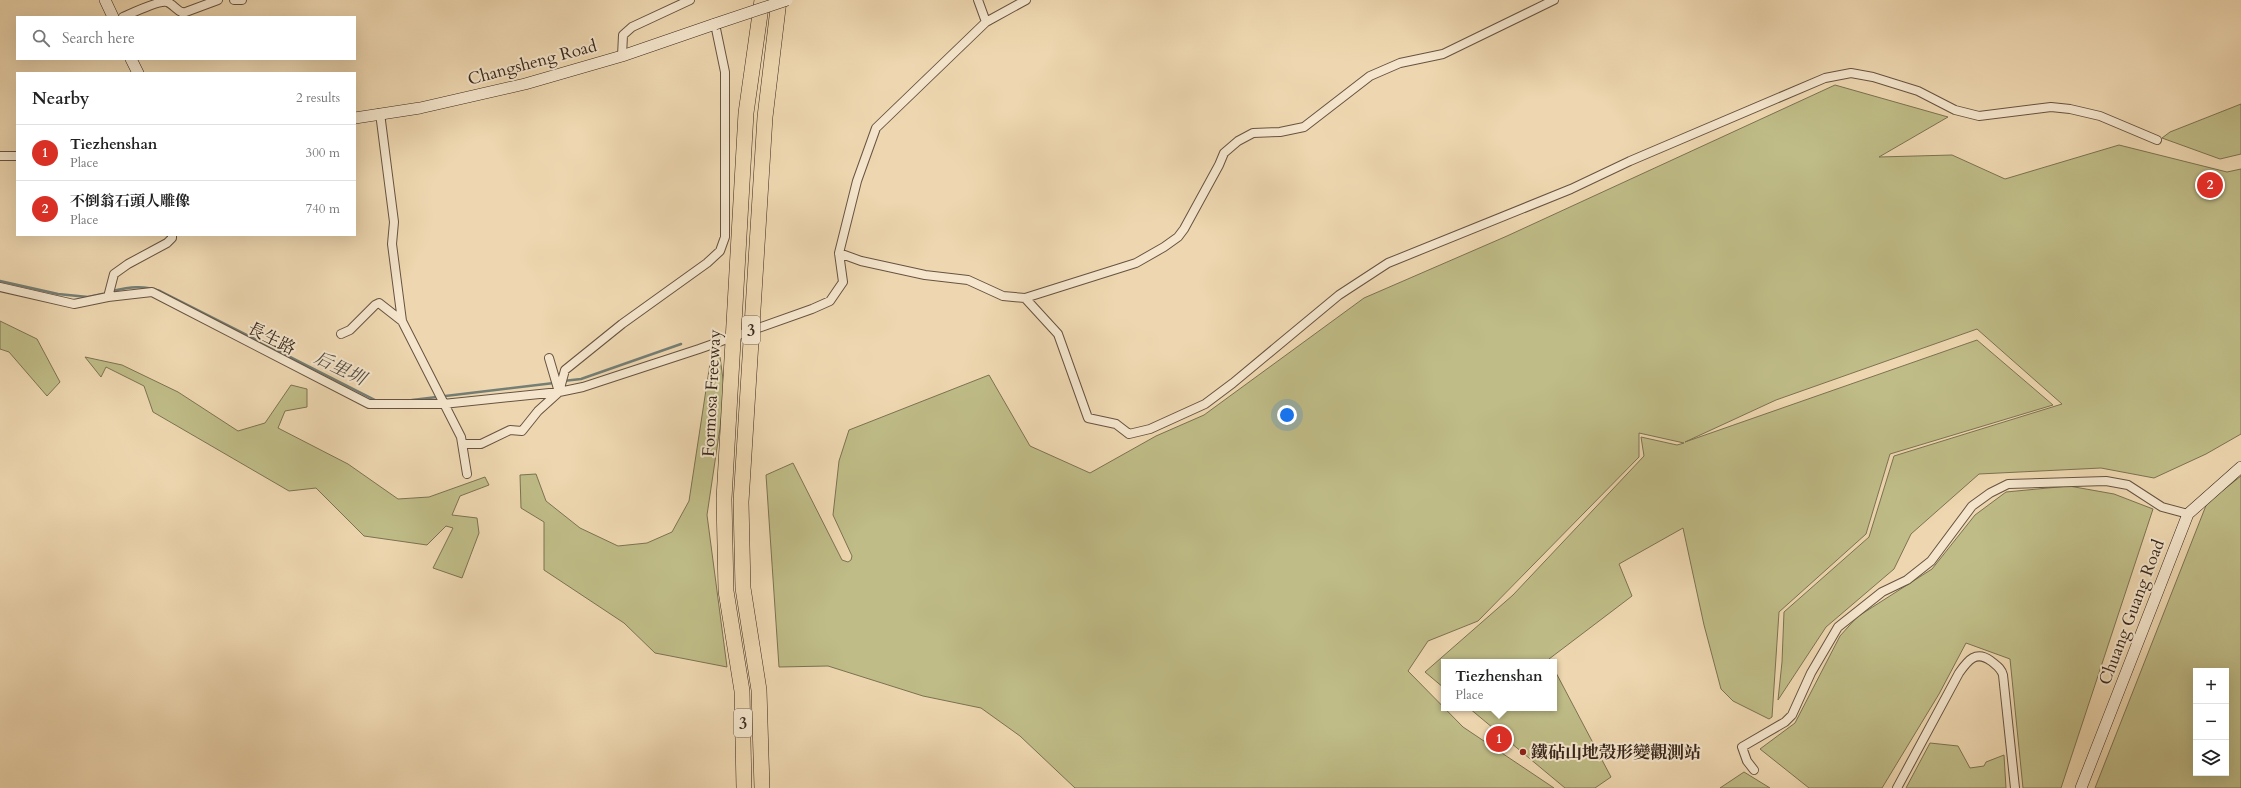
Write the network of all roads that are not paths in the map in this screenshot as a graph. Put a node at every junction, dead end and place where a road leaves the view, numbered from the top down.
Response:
1 (105, 0) edge
2 (218, 0) edge
3 (234, 0) edge
4 (242, 0) edge
5 (690, 0) edge
6 (762, 0) edge
7 (779, 0) edge
8 (787, 0) edge
9 (978, 0) edge
10 (1026, 0) edge
11 (1554, 0) edge
12 (113, 16) edge
13 (125, 16) edge
14 (986, 22) junction
15 (715, 24) junction
16 (622, 56) junction
17 (132, 60) edge
18 (138, 72) edge
19 (380, 113) junction
20 (356, 118) edge
21 (2157, 140) dead end
22 (0, 156) edge
23 (16, 156) edge
24 (172, 236) edge
25 (840, 253) junction
26 (0, 287) edge
27 (108, 297) junction
28 (1025, 298) junction
29 (402, 321) junction
30 (341, 334) dead end
31 (549, 358) dead end
32 (558, 392) junction
33 (443, 404) junction
34 (463, 444) junction
35 (2241, 467) edge
36 (467, 474) dead end
37 (2188, 514) junction
38 (1754, 770) dead end
39 (744, 788) edge
40 (762, 788) edge
41 (1897, 788) edge
42 (2015, 788) edge
43 (2081, 788) edge

1 - 12 street
2 - 13 street
3 - 4 street
5 - 16 street
6 - 39 highway, Formosa Freeway / 3
7 - 40 highway, 3
8 - 15 street, Changsheng Road, bridge
9 - 14 street
10 - 14 street
11 - 28 street
14 - 25 street
15 - 16 street, Changsheng Road
15 - 32 street
16 - 19 street, Changsheng Road
17 - 18 street
19 - 20 street, Changsheng Road
19 - 29 street
21 - 28 street
22 - 23 street
24 - 27 street
25 - 28 street
25 - 32 street, 長生路
26 - 27 street, 長生路
27 - 33 street, 長生路
29 - 30 street
29 - 33 street
31 - 32 street
32 - 33 street, 長生路
32 - 34 street
33 - 34 street
34 - 36 street
35 - 37 street, Chuang Guang Road
37 - 38 street
37 - 43 street, Chuang Guang Road
41 - 42 street

